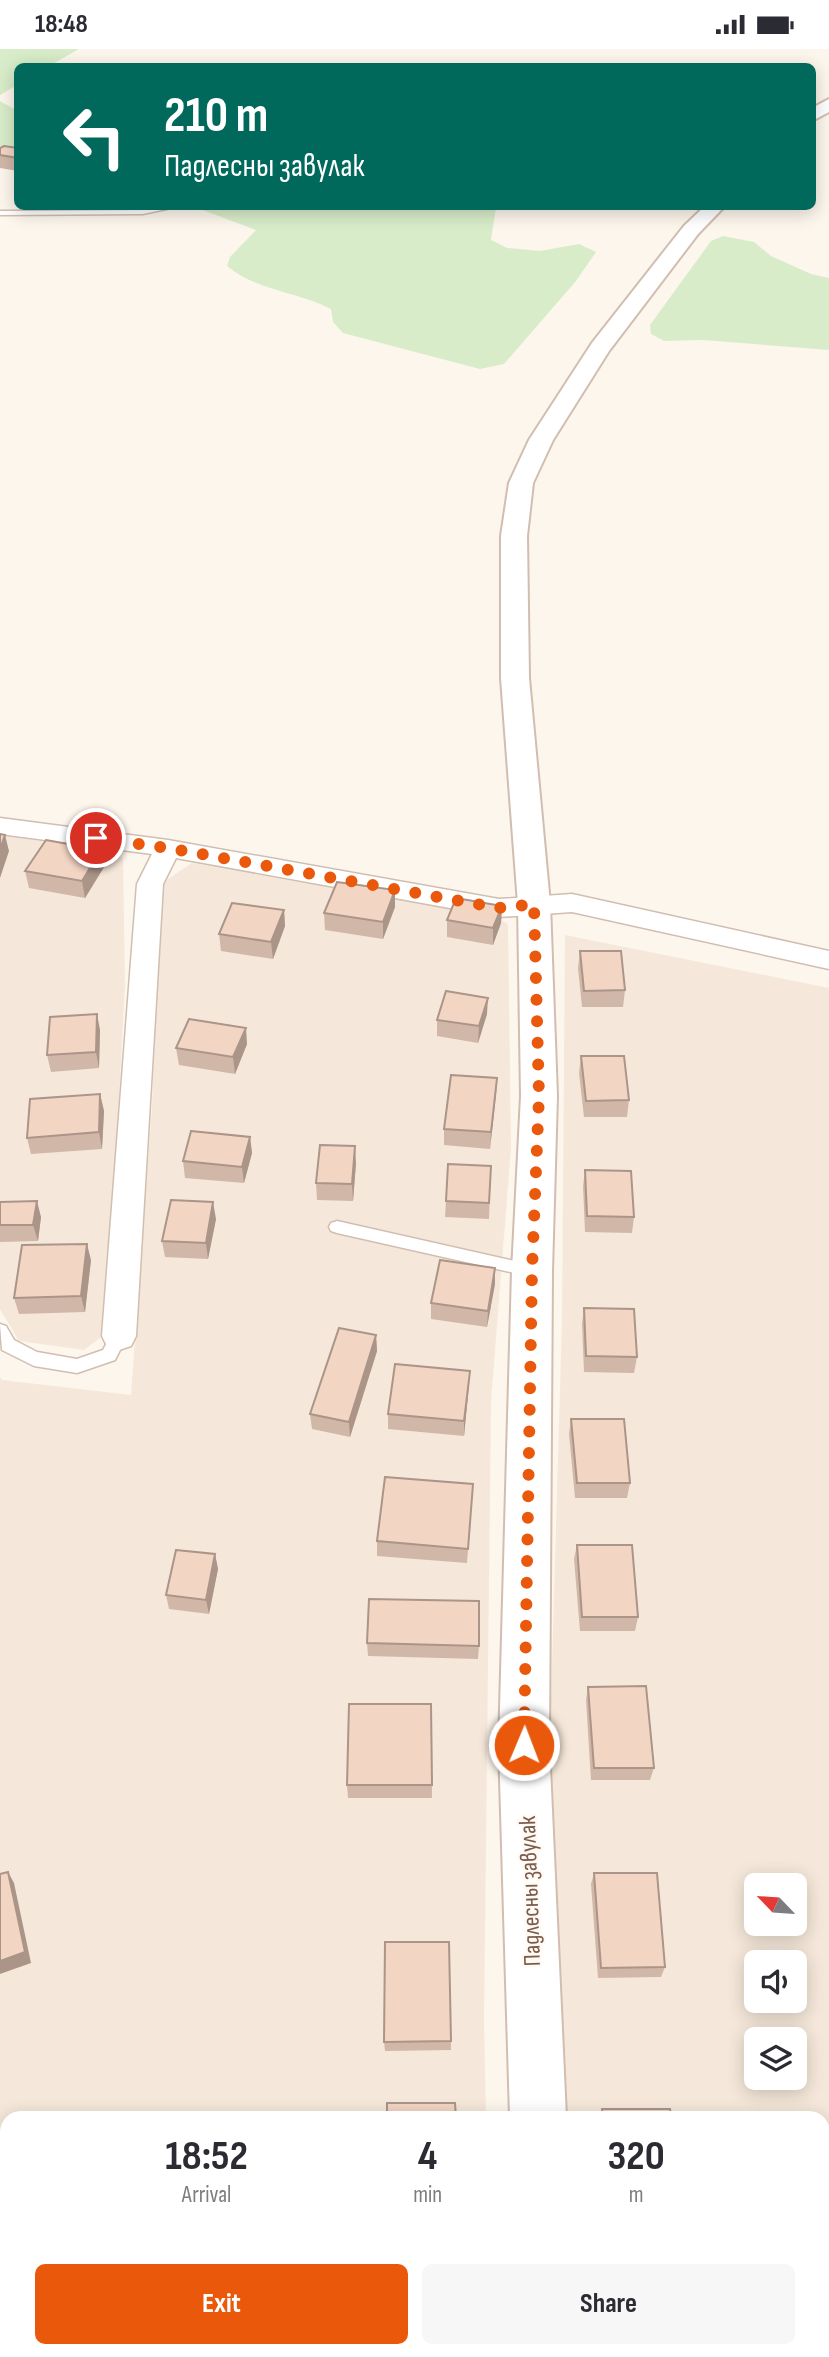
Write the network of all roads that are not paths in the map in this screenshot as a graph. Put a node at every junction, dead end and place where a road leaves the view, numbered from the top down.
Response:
1 (155, 210) edge
2 (711, 210) edge
3 (0, 213) edge
4 (0, 826) edge
5 (168, 848) junction
6 (534, 904) junction
7 (829, 960) edge
8 (337, 1227) dead end
9 (532, 1271) junction
10 (0, 1331) edge
11 (119, 1336) joint
12 (538, 2111) edge

1 - 3 lane
2 - 6 street, Падлесны завулак
4 - 5 street
5 - 6 street
5 - 11 street
6 - 7 street
6 - 9 street, Падлесны завулак
8 - 9 lane
9 - 12 street, Падлесны завулак
10 - 11 lane

